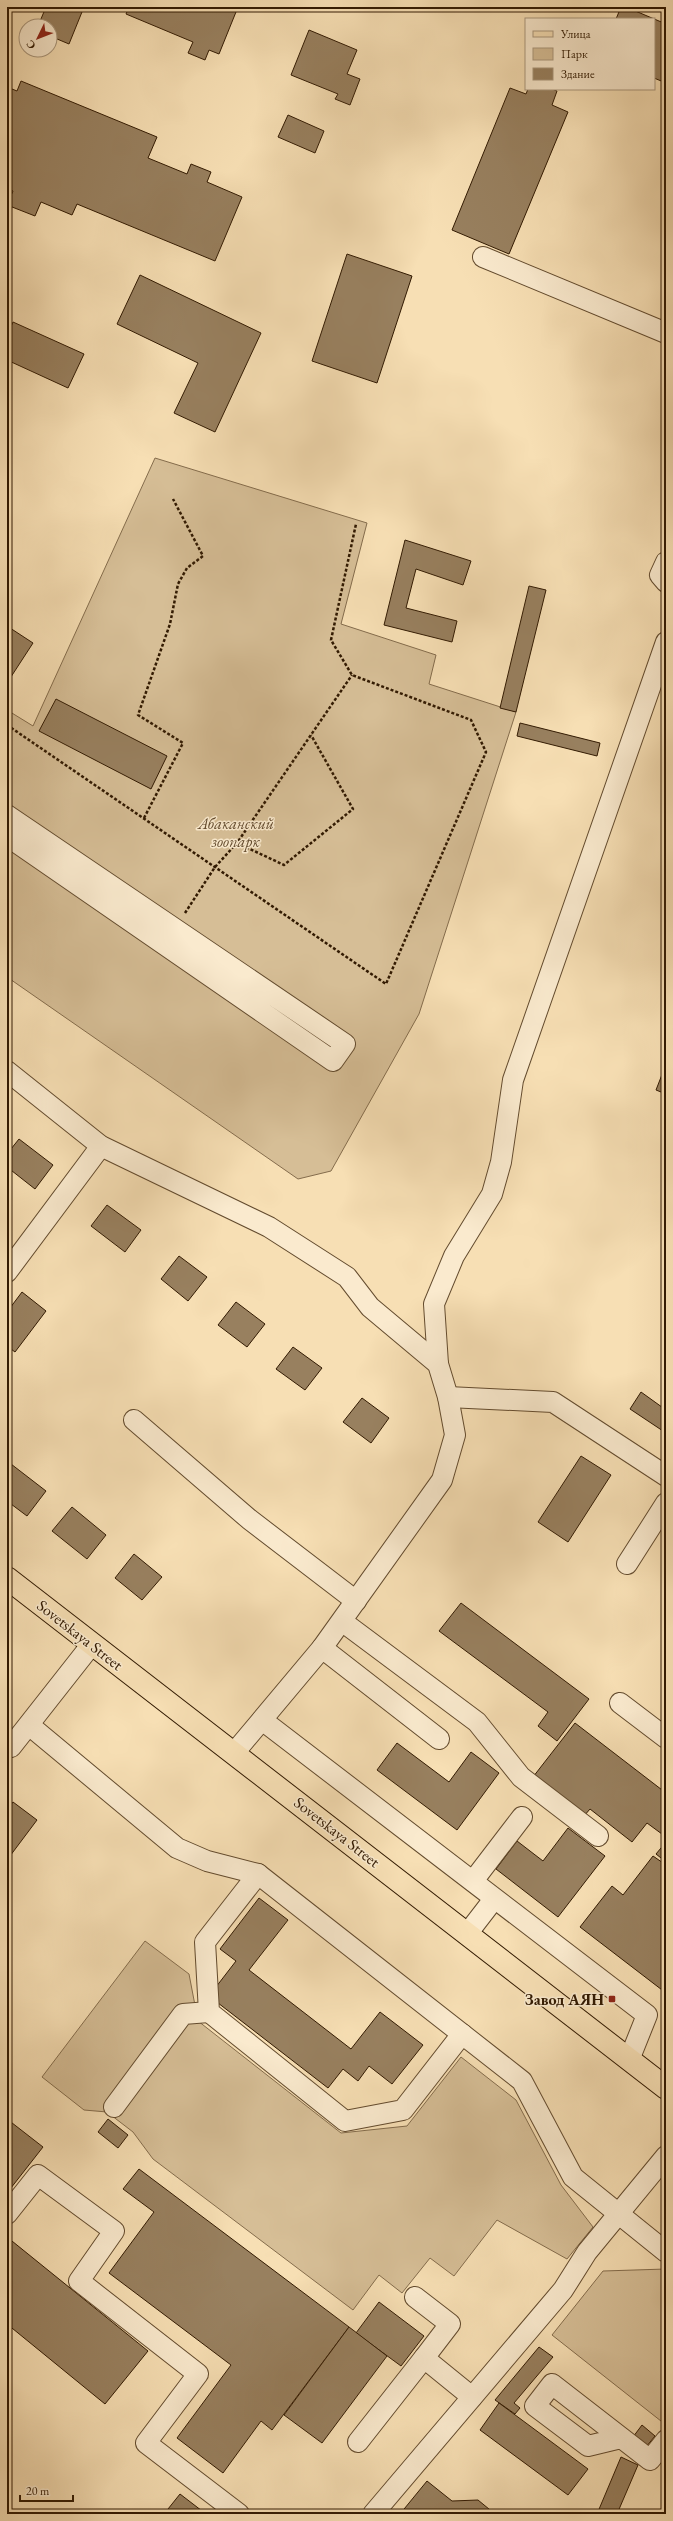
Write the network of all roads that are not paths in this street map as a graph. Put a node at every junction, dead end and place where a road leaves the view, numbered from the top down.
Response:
1 (483, 257) dead end
2 (666, 333) edge
3 (666, 562) edge
4 (666, 582) edge
5 (666, 642) edge
6 (7, 815) edge
7 (7, 836) edge
8 (7, 1071) edge
9 (101, 1146) junction
10 (7, 1272) edge
11 (438, 1364) junction
12 (448, 1397) junction
13 (134, 1420) dead end
14 (666, 1476) edge
15 (666, 1503) edge
16 (627, 1564) dead end
17 (7, 1578) edge
18 (356, 1601) junction
19 (343, 1622) junction
20 (92, 1644) junction
21 (322, 1648) junction
22 (620, 1703) dead end
23 (262, 1720) junction
24 (29, 1725) junction
25 (666, 1738) edge
26 (439, 1739) dead end
27 (7, 1745) edge
28 (234, 1753) junction
29 (522, 1817) dead end
30 (598, 1836) dead end
31 (258, 1874) junction
32 (473, 1881) junction
33 (494, 1899) junction
34 (467, 1934) junction
35 (209, 2012) junction
36 (462, 2034) junction
37 (629, 2060) junction
38 (666, 2088) edge
39 (114, 2107) dead end
40 (666, 2156) edge
41 (7, 2214) edge
42 (619, 2214) junction
43 (666, 2252) edge
44 (415, 2296) dead end
45 (424, 2358) junction
46 (472, 2397) junction
47 (621, 2438) dead end
48 (666, 2440) edge
49 (358, 2442) dead end
50 (239, 2514) edge
51 (373, 2514) edge

1 - 2 street
3 - 4 street
5 - 11 street
6 - 7 street
8 - 9 street
9 - 10 street
9 - 11 street
11 - 12 street
12 - 14 street
12 - 18 street
13 - 18 street
15 - 16 street
17 - 20 main road, Sovetskaya Street
18 - 19 street
19 - 21 street
19 - 30 street
20 - 24 street
20 - 28 main road, Sovetskaya Street
21 - 23 street
21 - 26 street
22 - 25 street
23 - 28 street
23 - 32 street
24 - 27 street
24 - 31 street
28 - 34 main road, Sovetskaya Street
29 - 32 street
31 - 35 street
31 - 36 street
32 - 33 street
33 - 34 street
33 - 37 street
34 - 37 main road, Sovetskaya Street
35 - 36 street
35 - 39 street
36 - 42 street
37 - 38 main road, Sovetskaya Street
40 - 42 street
41 - 50 street
42 - 43 street
42 - 46 street
44 - 45 street
45 - 46 street
45 - 49 street
46 - 51 street
47 - 48 street

